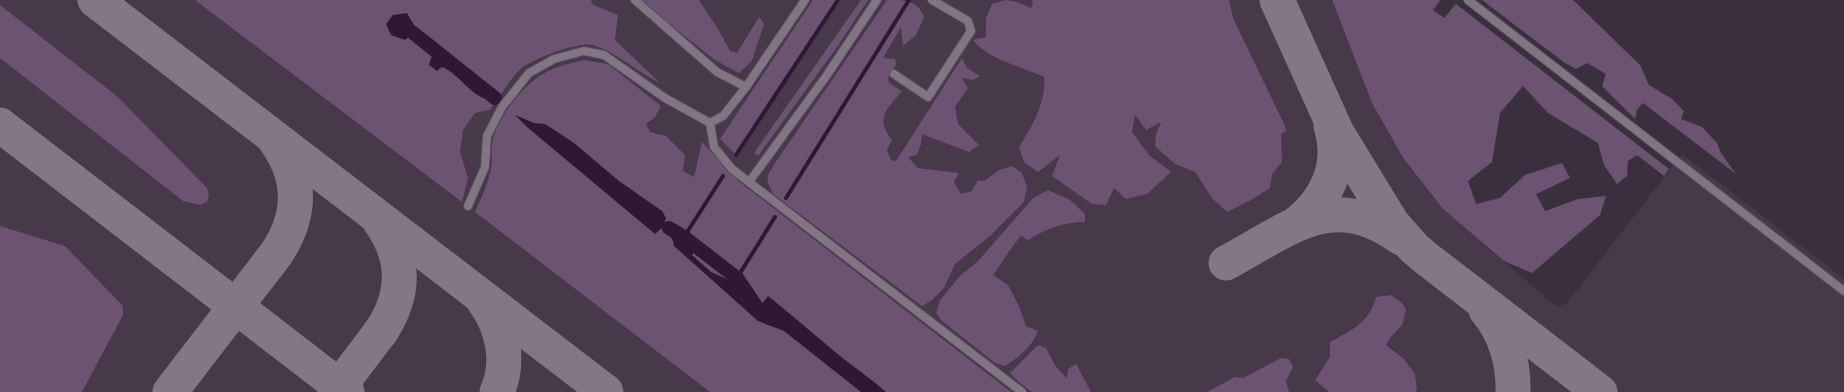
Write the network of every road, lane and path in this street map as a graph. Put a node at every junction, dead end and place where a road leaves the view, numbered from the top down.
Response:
1 (635, 0) edge
2 (806, 0) edge
3 (877, 0) edge
4 (932, 0) edge
5 (1468, 0) edge
6 (894, 74) dead end
7 (746, 87) junction
8 (710, 123) junction
9 (749, 182) junction
10 (468, 206) dead end
11 (1844, 291) edge
12 (1022, 392) edge

1 - 7 lane
2 - 7 lane
3 - 9 lane
4 - 6 lane
5 - 11 lane
7 - 8 lane
8 - 9 lane
8 - 10 lane
9 - 12 lane

